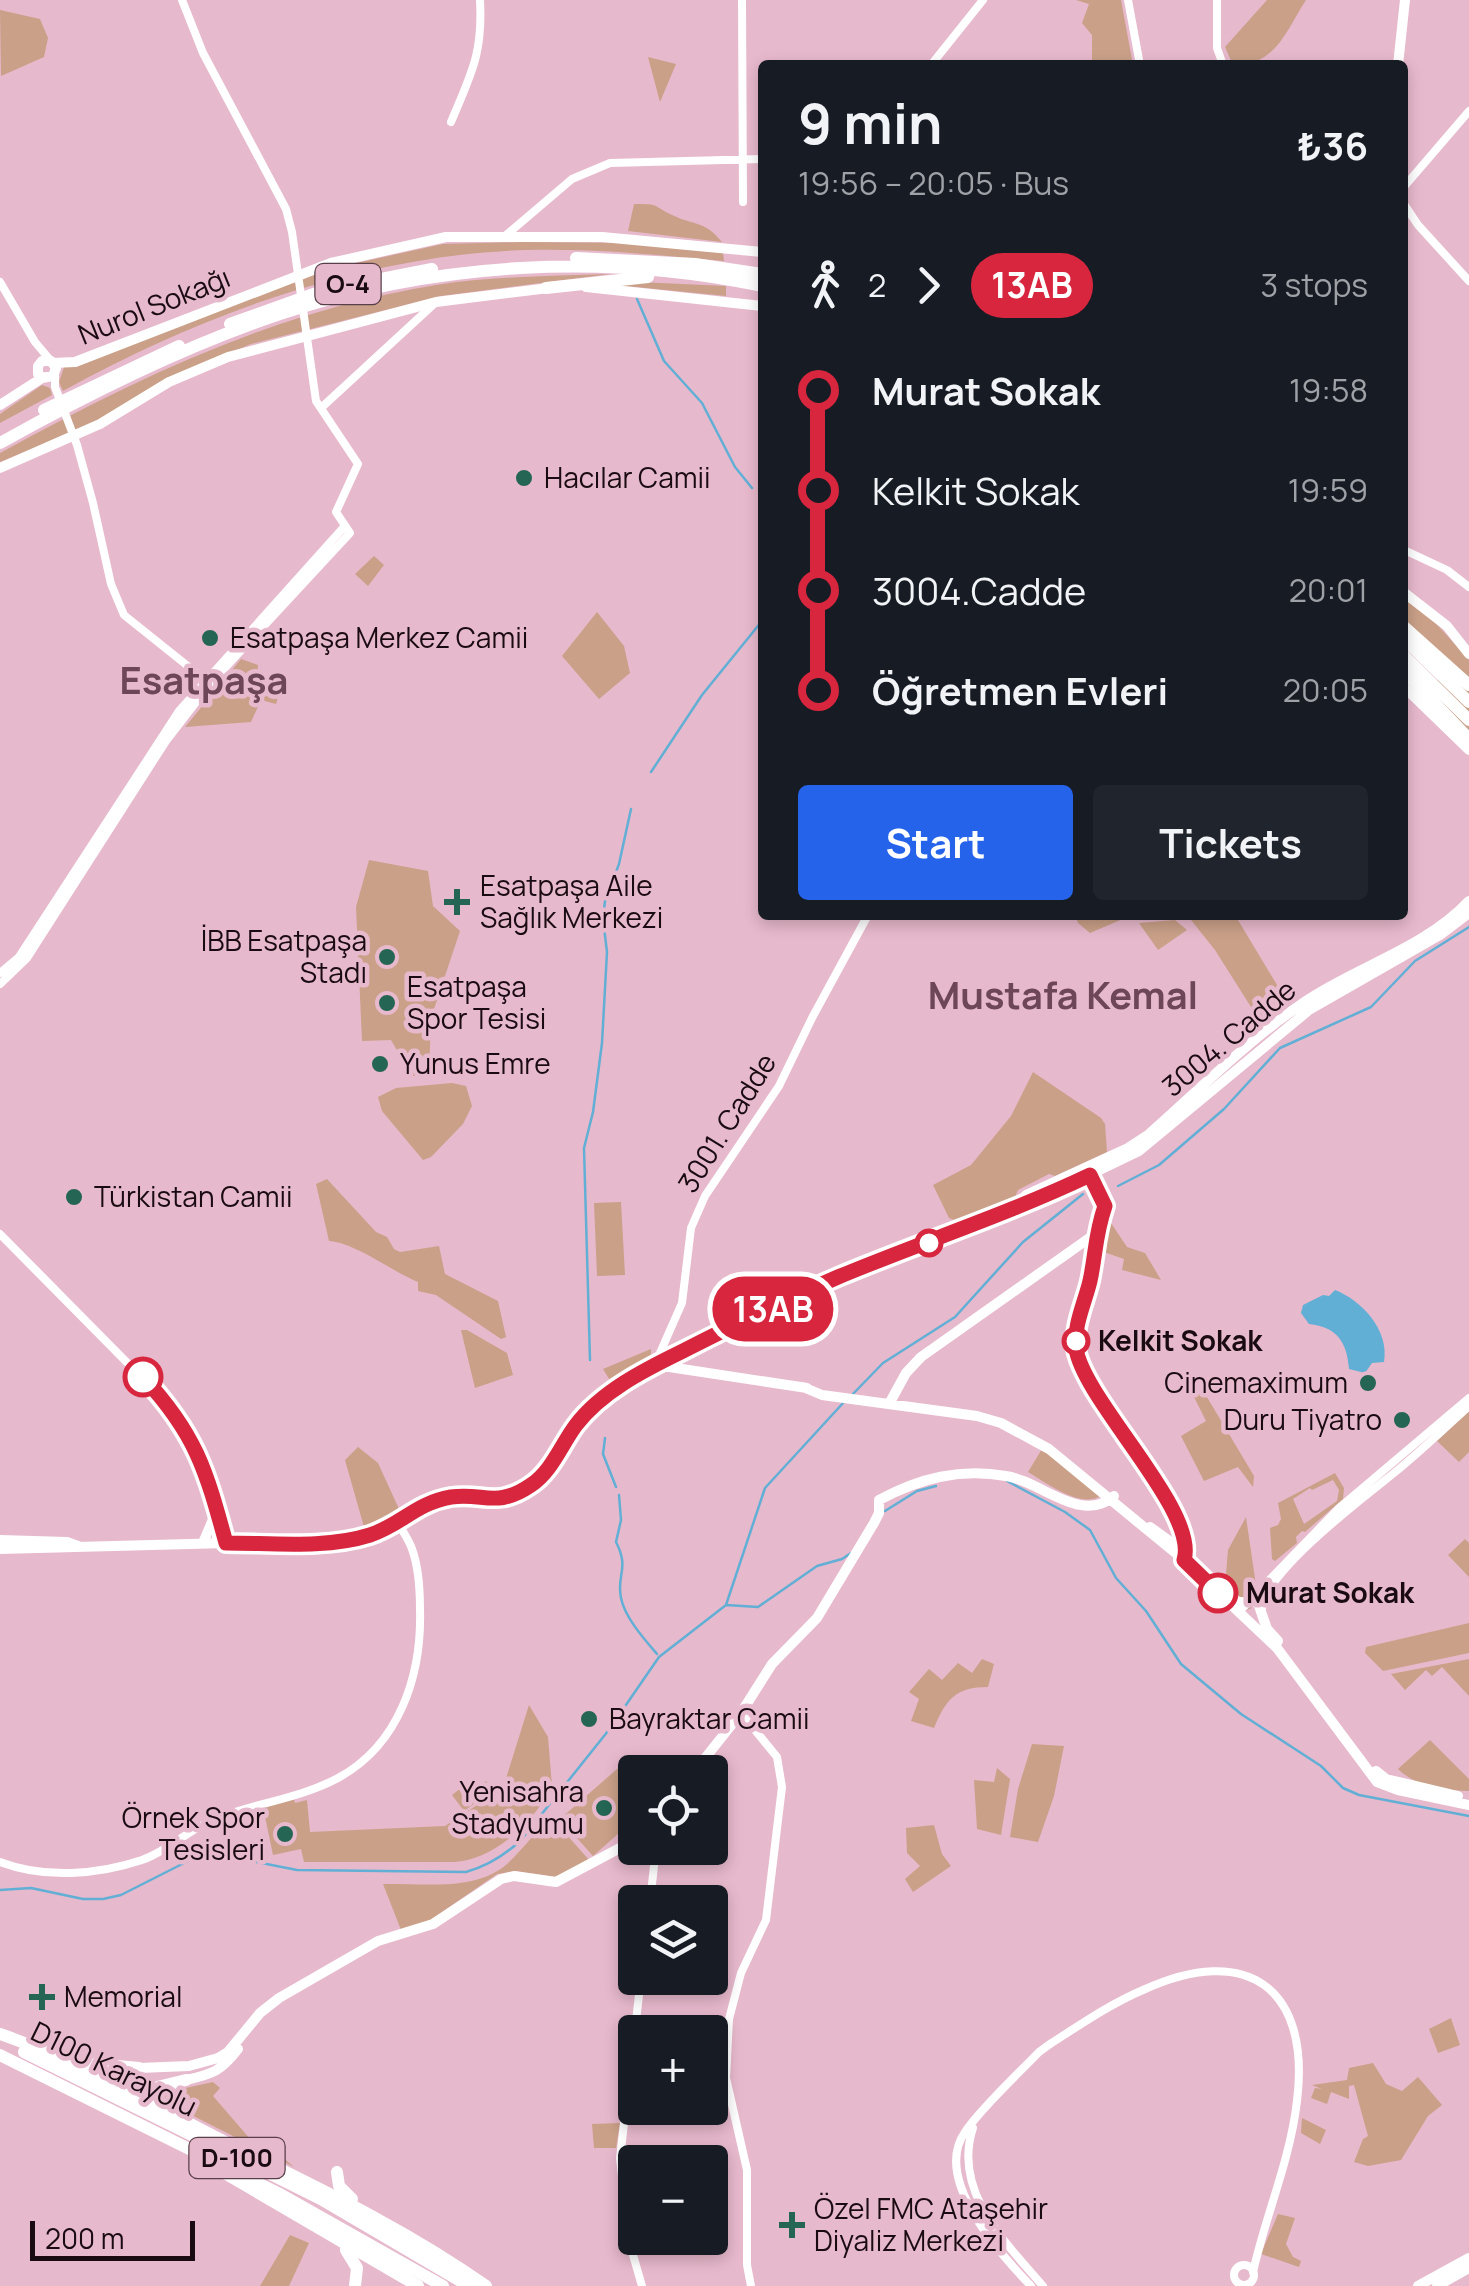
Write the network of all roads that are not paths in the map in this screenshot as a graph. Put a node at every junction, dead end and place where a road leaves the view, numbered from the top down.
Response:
1 (182, 0) edge
2 (480, 0) edge
3 (742, 0) edge
4 (983, 0) edge
5 (1128, 0) edge
6 (1217, 0) edge
7 (1406, 0) edge
8 (935, 60) edge
9 (1139, 60) edge
10 (1222, 60) edge
11 (1399, 60) edge
12 (1469, 111) edge
13 (450, 122) dead end
14 (743, 159) junction
15 (758, 160) edge
16 (1408, 180) edge
17 (1408, 201) edge
18 (743, 202) dead end
19 (1408, 209) edge
20 (1413, 216) junction
21 (502, 239) junction
22 (758, 252) edge
23 (730, 274) junction
24 (758, 274) edge
25 (698, 275) junction
26 (0, 282) edge
27 (1469, 282) edge
28 (758, 284) edge
29 (546, 288) junction
30 (436, 302) junction
31 (758, 305) edge
32 (35, 342) junction
33 (46, 371) junction
34 (0, 405) edge
35 (320, 408) junction
36 (0, 434) edge
37 (0, 443) edge
38 (0, 468) edge
39 (1408, 552) edge
40 (1469, 586) edge
41 (1408, 596) edge
42 (1408, 634) edge
43 (1408, 645) edge
44 (1469, 654) edge
45 (1408, 658) edge
46 (1408, 671) edge
47 (1439, 679) junction
48 (208, 682) junction
49 (1469, 685) edge
50 (1408, 691) edge
51 (1469, 702) edge
52 (1469, 720) edge
53 (1469, 739) edge
54 (1469, 750) edge
55 (1469, 902) edge
56 (1469, 912) edge
57 (865, 920) edge
58 (0, 973) edge
59 (0, 984) edge
60 (1321, 995) junction
61 (1091, 1170) junction
62 (1095, 1234) junction
63 (0, 1237) edge
64 (655, 1364) junction
65 (1469, 1398) edge
66 (890, 1402) junction
67 (1469, 1406) edge
68 (1113, 1497) junction
69 (214, 1517) junction
70 (398, 1522) junction
71 (0, 1540) edge
72 (202, 1543) junction
73 (221, 1543) junction
74 (79, 1546) junction
75 (0, 1549) edge
76 (1185, 1556) junction
77 (1248, 1602) junction
78 (1262, 1610) junction
79 (1244, 1618) junction
80 (741, 1713) junction
81 (708, 1755) edge
82 (1469, 1799) edge
83 (618, 1849) edge
84 (0, 1862) edge
85 (433, 1924) junction
86 (639, 1995) edge
87 (0, 2037) edge
88 (0, 2055) edge
89 (58, 2059) junction
90 (139, 2068) junction
91 (186, 2080) junction
92 (161, 2109) junction
93 (190, 2148) junction
94 (971, 2197) junction
95 (333, 2238) junction
96 (1260, 2242) junction
97 (1469, 2258) edge
98 (380, 2264) junction
99 (1244, 2265) junction
100 (1469, 2268) edge
101 (1253, 2272) junction
102 (1242, 2284) edge
103 (356, 2286) edge
104 (418, 2286) edge
105 (443, 2286) edge
106 (468, 2286) edge
107 (486, 2286) edge
108 (642, 2286) edge
109 (751, 2286) edge
110 (1031, 2286) edge
111 (1044, 2286) edge
112 (1418, 2286) edge
113 (1437, 2286) edge

1 - 35 street
2 - 13 street
3 - 14 street
4 - 8 street
5 - 9 street
6 - 10 street
7 - 11 main road
12 - 16 street
14 - 15 street
14 - 18 street
14 - 21 street
17 - 20 street
19 - 20 street
20 - 27 street
21 - 22 main road, Nurol Sokağı
21 - 33 main road, Nurol Sokağı
23 - 24 highway, O-4
23 - 25 highway, O-4
23 - 28 highway, O-4
23 - 36 highway, O-4
25 - 29 highway
25 - 37 highway, O-4
26 - 32 street
29 - 30 main road
29 - 31 main road
30 - 35 street
30 - 38 main road
32 - 33 street
32 - 33 street
33 - 34 main road, Nurol Sokağı
33 - 48 street
35 - 48 street
39 - 40 street
41 - 44 main road
42 - 47 highway
43 - 47 highway
45 - 47 highway
46 - 47 highway
47 - 49 highway
47 - 51 highway
47 - 52 highway
47 - 53 highway
48 - 58 street
48 - 59 street
50 - 54 main road
55 - 60 main road, 3004. Cadde
56 - 60 main road, 3004. Cadde
57 - 64 street, 3001. Cadde
60 - 60 main road
60 - 61 main road, 3004. Cadde
60 - 61 main road, 3004. Cadde
61 - 62 main road
61 - 64 main road, 3004. Cadde
62 - 66 main road
62 - 76 main road
63 - 69 street
63 - 73 street
64 - 66 main road
64 - 70 main road, 3004. Cadde
65 - 77 street
66 - 68 main road
67 - 78 street
68 - 76 main road
68 - 80 main road
69 - 72 main road
69 - 73 street
70 - 73 main road, 3004. Cadde
70 - 84 street
71 - 74 main road
72 - 73 main road, 3004. Cadde
72 - 74 main road, 3004. Cadde
74 - 75 main road
76 - 77 main road
76 - 79 main road
77 - 78 main road
77 - 79 main road
78 - 79 main road
78 - 82 main road
79 - 82 main road
80 - 81 main road
80 - 109 street
83 - 85 main road
85 - 90 main road
85 - 91 main road
86 - 108 street
87 - 89 highway
87 - 106 highway, D100 Karayolu / D-100
88 - 93 highway, D100 Karayolu / D-100
89 - 90 highway
89 - 92 highway
90 - 91 highway
91 - 92 highway
92 - 107 highway
93 - 95 highway
93 - 105 highway, D100 Karayolu / D-100
94 - 96 street
94 - 110 street
94 - 111 street
95 - 98 highway
95 - 103 highway
96 - 99 street
96 - 101 street
97 - 112 main road
98 - 103 highway
98 - 104 highway
99 - 101 street
99 - 102 street
100 - 113 main road
101 - 102 street

